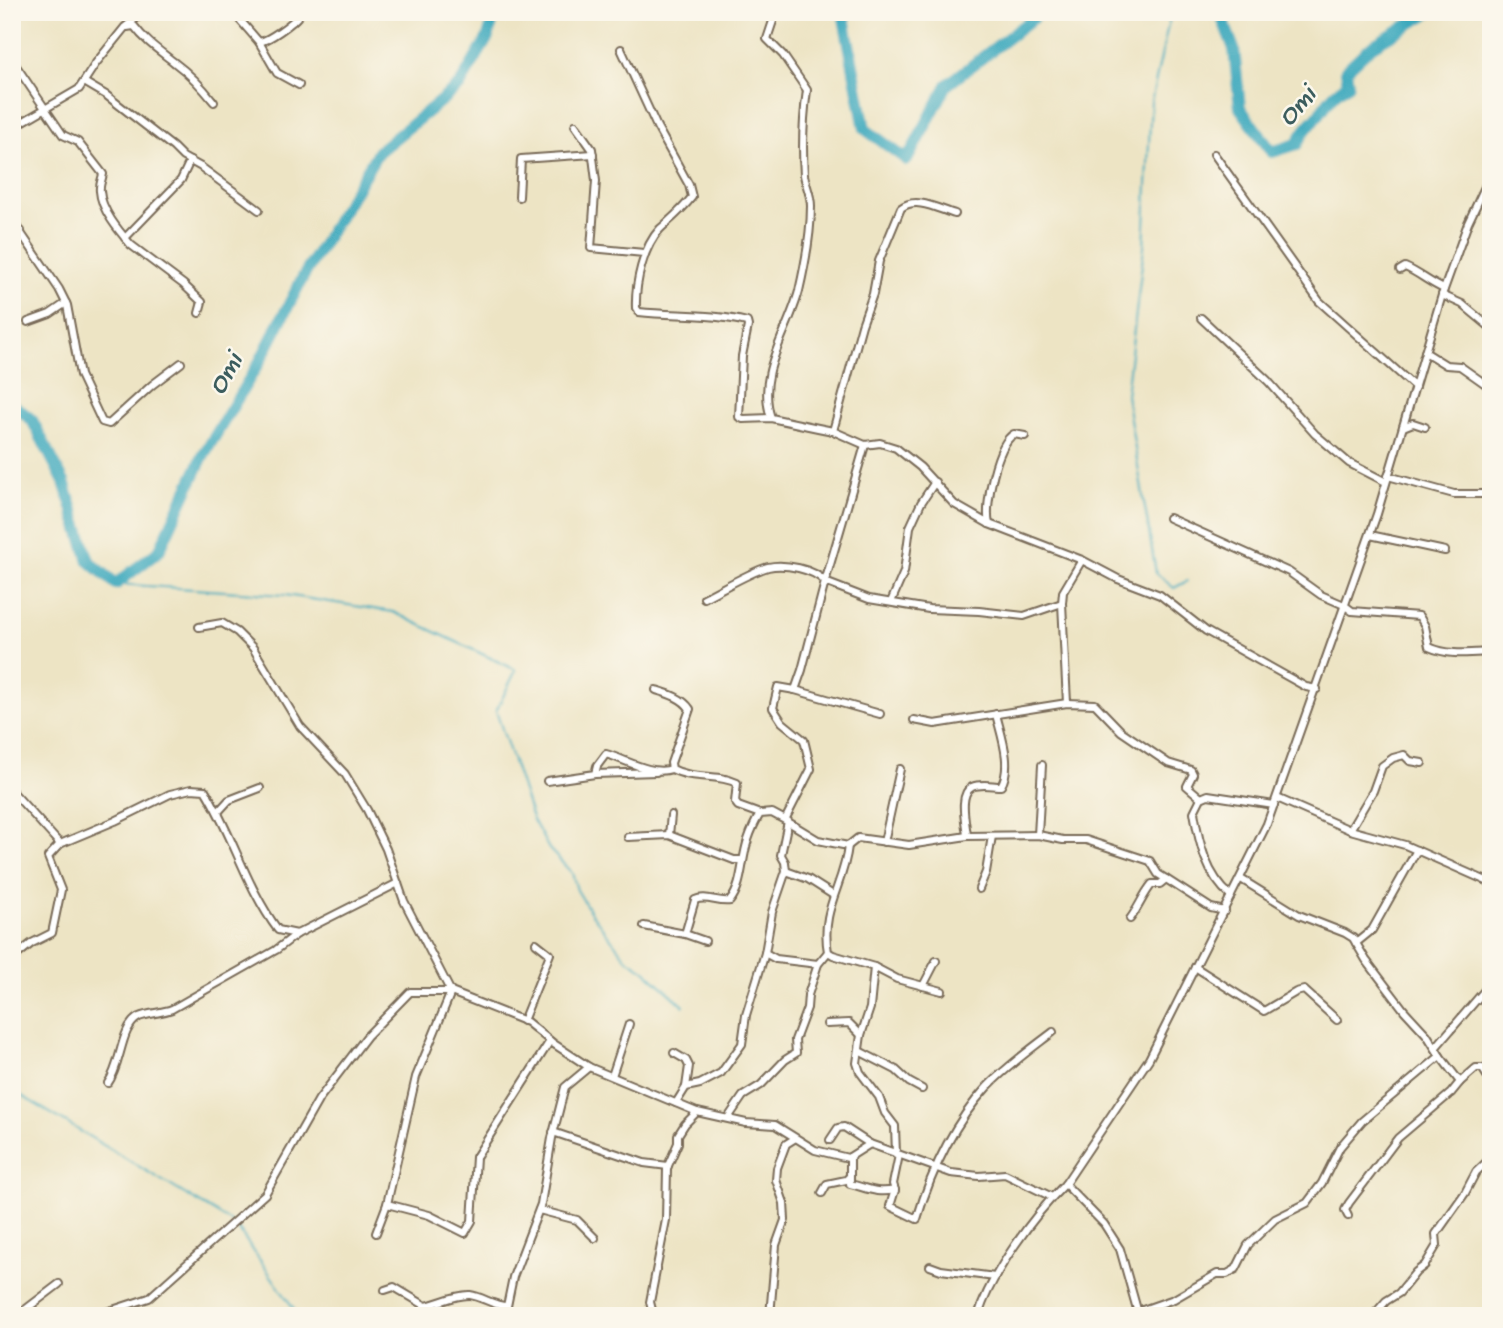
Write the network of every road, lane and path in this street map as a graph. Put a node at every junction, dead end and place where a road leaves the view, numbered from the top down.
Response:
1 (144, 12) edge
2 (233, 12) edge
3 (776, 12) edge
4 (299, 15) dead end
5 (125, 27) junction
6 (259, 42) junction
7 (621, 49) dead end
8 (12, 60) edge
9 (84, 82) junction
10 (299, 85) dead end
11 (215, 102) dead end
12 (47, 107) junction
13 (575, 125) dead end
14 (12, 128) edge
15 (593, 154) junction
16 (1214, 154) dead end
17 (190, 161) junction
18 (1491, 170) edge
19 (519, 197) dead end
20 (259, 210) dead end
21 (955, 214) dead end
22 (12, 220) edge
23 (21, 231) junction
24 (12, 237) edge
25 (125, 238) junction
26 (644, 253) junction
27 (1400, 270) dead end
28 (1443, 292) junction
29 (66, 303) junction
30 (199, 313) dead end
31 (1201, 318) dead end
32 (28, 322) dead end
33 (1491, 328) edge
34 (1425, 352) junction
35 (181, 363) dead end
36 (1415, 387) junction
37 (1491, 388) edge
38 (771, 418) junction
39 (1403, 427) junction
40 (1425, 427) dead end
41 (833, 431) junction
42 (1026, 436) dead end
43 (865, 445) junction
44 (1387, 479) junction
45 (935, 482) junction
46 (1491, 494) edge
47 (1169, 518) dead end
48 (989, 524) junction
49 (1370, 535) junction
50 (1445, 551) dead end
51 (1083, 560) junction
52 (825, 582) junction
53 (704, 598) dead end
54 (891, 602) junction
55 (1062, 603) junction
56 (1344, 605) junction
57 (199, 627) dead end
58 (1491, 652) edge
59 (1317, 689) junction
60 (656, 690) dead end
61 (795, 690) junction
62 (1067, 703) junction
63 (880, 714) dead end
64 (996, 715) junction
65 (914, 720) dead end
66 (1422, 763) dead end
67 (1042, 765) dead end
68 (672, 769) junction
69 (900, 769) dead end
70 (664, 772) junction
71 (595, 774) junction
72 (547, 780) dead end
73 (260, 788) dead end
74 (12, 791) edge
75 (1201, 798) junction
76 (1276, 802) junction
77 (218, 812) junction
78 (760, 814) junction
79 (671, 815) dead end
80 (787, 820) junction
81 (1350, 830) junction
82 (669, 835) junction
83 (1038, 835) junction
84 (967, 836) junction
85 (992, 836) junction
86 (628, 837) dead end
87 (884, 842) junction
88 (60, 844) junction
89 (848, 846) junction
90 (1417, 850) junction
91 (743, 860) junction
92 (786, 871) junction
93 (1166, 879) junction
94 (1241, 879) junction
95 (398, 883) junction
96 (1491, 883) edge
97 (979, 889) dead end
98 (832, 895) junction
99 (1231, 896) junction
100 (1225, 911) junction
101 (1130, 919) dead end
102 (644, 926) dead end
103 (297, 934) junction
104 (685, 934) junction
105 (705, 941) dead end
106 (536, 943) dead end
107 (1356, 943) junction
108 (828, 952) junction
109 (765, 953) junction
110 (12, 959) edge
111 (936, 961) dead end
112 (818, 964) junction
113 (874, 967) junction
114 (1195, 967) junction
115 (1491, 983) edge
116 (923, 986) junction
117 (942, 991) dead end
118 (451, 992) junction
119 (1338, 1020) dead end
120 (523, 1021) junction
121 (629, 1024) dead end
122 (827, 1024) dead end
123 (1053, 1032) dead end
124 (861, 1035) junction
125 (550, 1041) junction
126 (1436, 1047) junction
127 (859, 1051) junction
128 (674, 1054) dead end
129 (1440, 1056) junction
130 (589, 1067) junction
131 (612, 1076) junction
132 (1460, 1082) junction
133 (1491, 1082) edge
134 (108, 1083) dead end
135 (686, 1087) junction
136 (922, 1089) dead end
137 (677, 1103) junction
138 (697, 1112) junction
139 (728, 1118) junction
140 (553, 1132) junction
141 (794, 1139) junction
142 (830, 1140) dead end
143 (870, 1144) junction
144 (898, 1155) junction
145 (850, 1157) junction
146 (1491, 1158) edge
147 (667, 1166) junction
148 (935, 1168) junction
149 (849, 1177) junction
150 (1065, 1184) junction
151 (895, 1190) junction
152 (822, 1194) dead end
153 (1052, 1197) junction
154 (387, 1204) junction
155 (539, 1210) junction
156 (1349, 1216) dead end
157 (376, 1233) dead end
158 (595, 1238) dead end
159 (929, 1266) dead end
160 (995, 1277) junction
161 (59, 1284) dead end
162 (385, 1290) dead end
163 (507, 1306) junction
164 (1138, 1314) edge
165 (17, 1316) edge
166 (94, 1316) edge
167 (505, 1316) edge
168 (651, 1316) edge
169 (770, 1316) edge
170 (978, 1316) edge
171 (1373, 1316) edge

1 - 5 street
2 - 6 street
3 - 38 street
4 - 6 street
5 - 9 street
5 - 11 street
6 - 10 street
7 - 26 street
8 - 12 street
9 - 12 street
9 - 17 street
12 - 14 street
12 - 25 street
13 - 15 street
15 - 19 street
15 - 26 street
16 - 36 street
17 - 20 street
17 - 25 street
18 - 28 street
21 - 41 street
22 - 23 street
23 - 24 street
23 - 29 street
25 - 30 street
26 - 38 street
27 - 28 street
28 - 33 street
28 - 34 street
29 - 32 street
29 - 35 street
31 - 44 street
34 - 36 street
34 - 37 street
36 - 39 street
38 - 41 street
39 - 40 street
39 - 44 street
41 - 43 street
42 - 48 street
43 - 45 street
43 - 52 street
44 - 46 street
44 - 49 street
45 - 48 street
45 - 54 street
47 - 56 street
48 - 51 street
49 - 50 street
49 - 56 street
51 - 55 street
51 - 59 street
52 - 53 street
52 - 54 street
52 - 61 street
54 - 55 street
55 - 62 street
56 - 58 street
56 - 59 street
57 - 95 street
59 - 76 street
60 - 68 street
61 - 63 street
61 - 80 street
62 - 64 street
62 - 75 street
64 - 65 street
64 - 84 street
66 - 81 street
67 - 83 street
68 - 70 street
68 - 78 street
69 - 87 street
70 - 71 street
70 - 71 street
71 - 72 street
73 - 77 street
74 - 88 street
75 - 76 street
75 - 99 street
76 - 81 street
76 - 94 street
77 - 88 street
77 - 103 street
78 - 80 street
78 - 91 street
79 - 82 street
80 - 89 street
80 - 92 street
81 - 90 street
82 - 86 street
82 - 91 street
83 - 85 street
83 - 93 street
84 - 85 street
84 - 87 street
85 - 97 street
87 - 89 street
88 - 110 street
89 - 98 street
90 - 96 street
90 - 107 street
91 - 104 street
92 - 98 street
92 - 109 street
93 - 100 street
93 - 101 street
94 - 99 street
94 - 107 street
95 - 103 street
95 - 118 street
98 - 108 street
99 - 100 street
100 - 114 street
102 - 104 street
103 - 134 street
104 - 105 street
106 - 120 street
107 - 126 street
108 - 112 street
108 - 113 street
109 - 112 street
109 - 135 street
111 - 116 street
112 - 139 street
113 - 116 street
113 - 124 street
114 - 119 street
114 - 150 street
115 - 126 street
116 - 117 street
118 - 120 street
118 - 154 street
118 - 166 street
120 - 125 street
121 - 131 street
122 - 124 street
123 - 148 street
124 - 127 street
125 - 130 street
125 - 154 street
126 - 129 street
127 - 136 street
127 - 144 street
128 - 135 street
129 - 132 street
129 - 164 street
130 - 131 street
130 - 140 street
131 - 137 street
132 - 133 street
132 - 156 street
135 - 137 street
137 - 138 street
138 - 139 street
138 - 147 street
139 - 141 street
140 - 147 street
140 - 155 street
141 - 145 street
141 - 169 street
142 - 143 street
143 - 144 street
143 - 145 street
144 - 148 street
144 - 151 street
145 - 149 street
146 - 171 street
147 - 168 street
148 - 151 street
148 - 153 street
149 - 151 street
149 - 152 street
150 - 153 street
150 - 164 street
153 - 160 street
154 - 157 street
155 - 158 street
155 - 163 street
159 - 160 street
160 - 170 street
161 - 165 street
162 - 163 street
163 - 167 street

